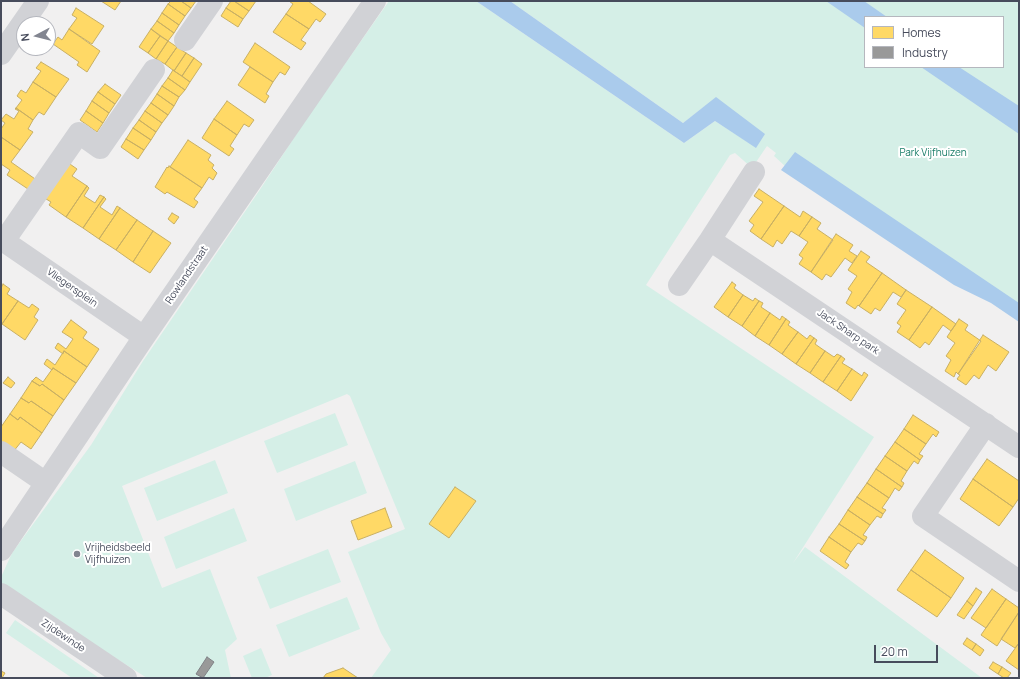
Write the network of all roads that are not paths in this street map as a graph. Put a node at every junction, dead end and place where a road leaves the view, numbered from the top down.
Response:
1 (212, 1) edge
2 (375, 1) edge
3 (35, 2) edge
4 (185, 40) dead end
5 (1, 54) edge
6 (154, 70) dead end
7 (754, 172) dead end
8 (3, 240) edge
9 (710, 240) junction
10 (679, 285) dead end
11 (144, 337) junction
12 (986, 424) junction
13 (1019, 447) edge
14 (1, 452) edge
15 (46, 483) junction
16 (1, 550) edge
17 (1019, 581) edge
18 (1, 594) edge
19 (126, 678) edge

1 - 4 street
2 - 11 street, Rowlandstraat
3 - 5 street
6 - 8 street
7 - 9 street
8 - 11 street, Vliegersplein
9 - 10 street
9 - 12 street, Jack Sharp park
11 - 15 street, Rowlandstraat
12 - 13 street, Jack Sharp park
12 - 17 street
14 - 15 street
15 - 16 street, Rowlandstraat
18 - 19 street, Zijdewinde

